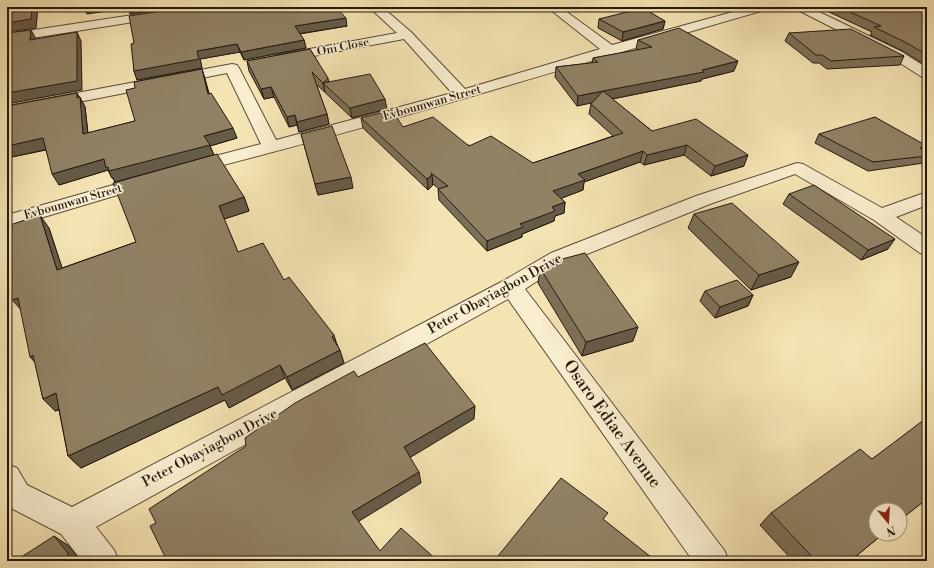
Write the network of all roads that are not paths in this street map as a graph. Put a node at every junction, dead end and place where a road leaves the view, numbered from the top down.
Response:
1 (210, 7) edge
2 (375, 7) edge
3 (553, 7) edge
4 (764, 7) edge
5 (800, 7) edge
6 (407, 35) junction
7 (7, 38) edge
8 (610, 50) junction
9 (270, 60) edge
10 (247, 65) edge
11 (232, 68) junction
12 (927, 74) edge
13 (462, 95) junction
14 (7, 111) edge
15 (272, 147) junction
16 (173, 173) edge
17 (158, 177) edge
18 (927, 198) edge
19 (881, 216) junction
20 (7, 222) edge
21 (927, 248) edge
22 (511, 287) junction
23 (7, 478) edge
24 (72, 523) junction
25 (103, 561) edge
26 (713, 561) edge

1 - 7 street
2 - 6 street
3 - 8 street
4 - 8 street, Evboumwan Street
5 - 12 street
6 - 9 street, Oni Close
6 - 13 street
8 - 13 street, Evboumwan Street
10 - 11 street
11 - 14 street
11 - 15 street
13 - 15 street, Evboumwan Street
15 - 16 street, Evboumwan Street
17 - 20 street, Evboumwan Street
18 - 19 street
19 - 21 street, Peter Obayiagbon Drive
19 - 22 street, Peter Obayiagbon Drive
22 - 24 street, Peter Obayiagbon Drive
22 - 26 street, Osaro Ediae Avenue
23 - 24 street
24 - 25 street

